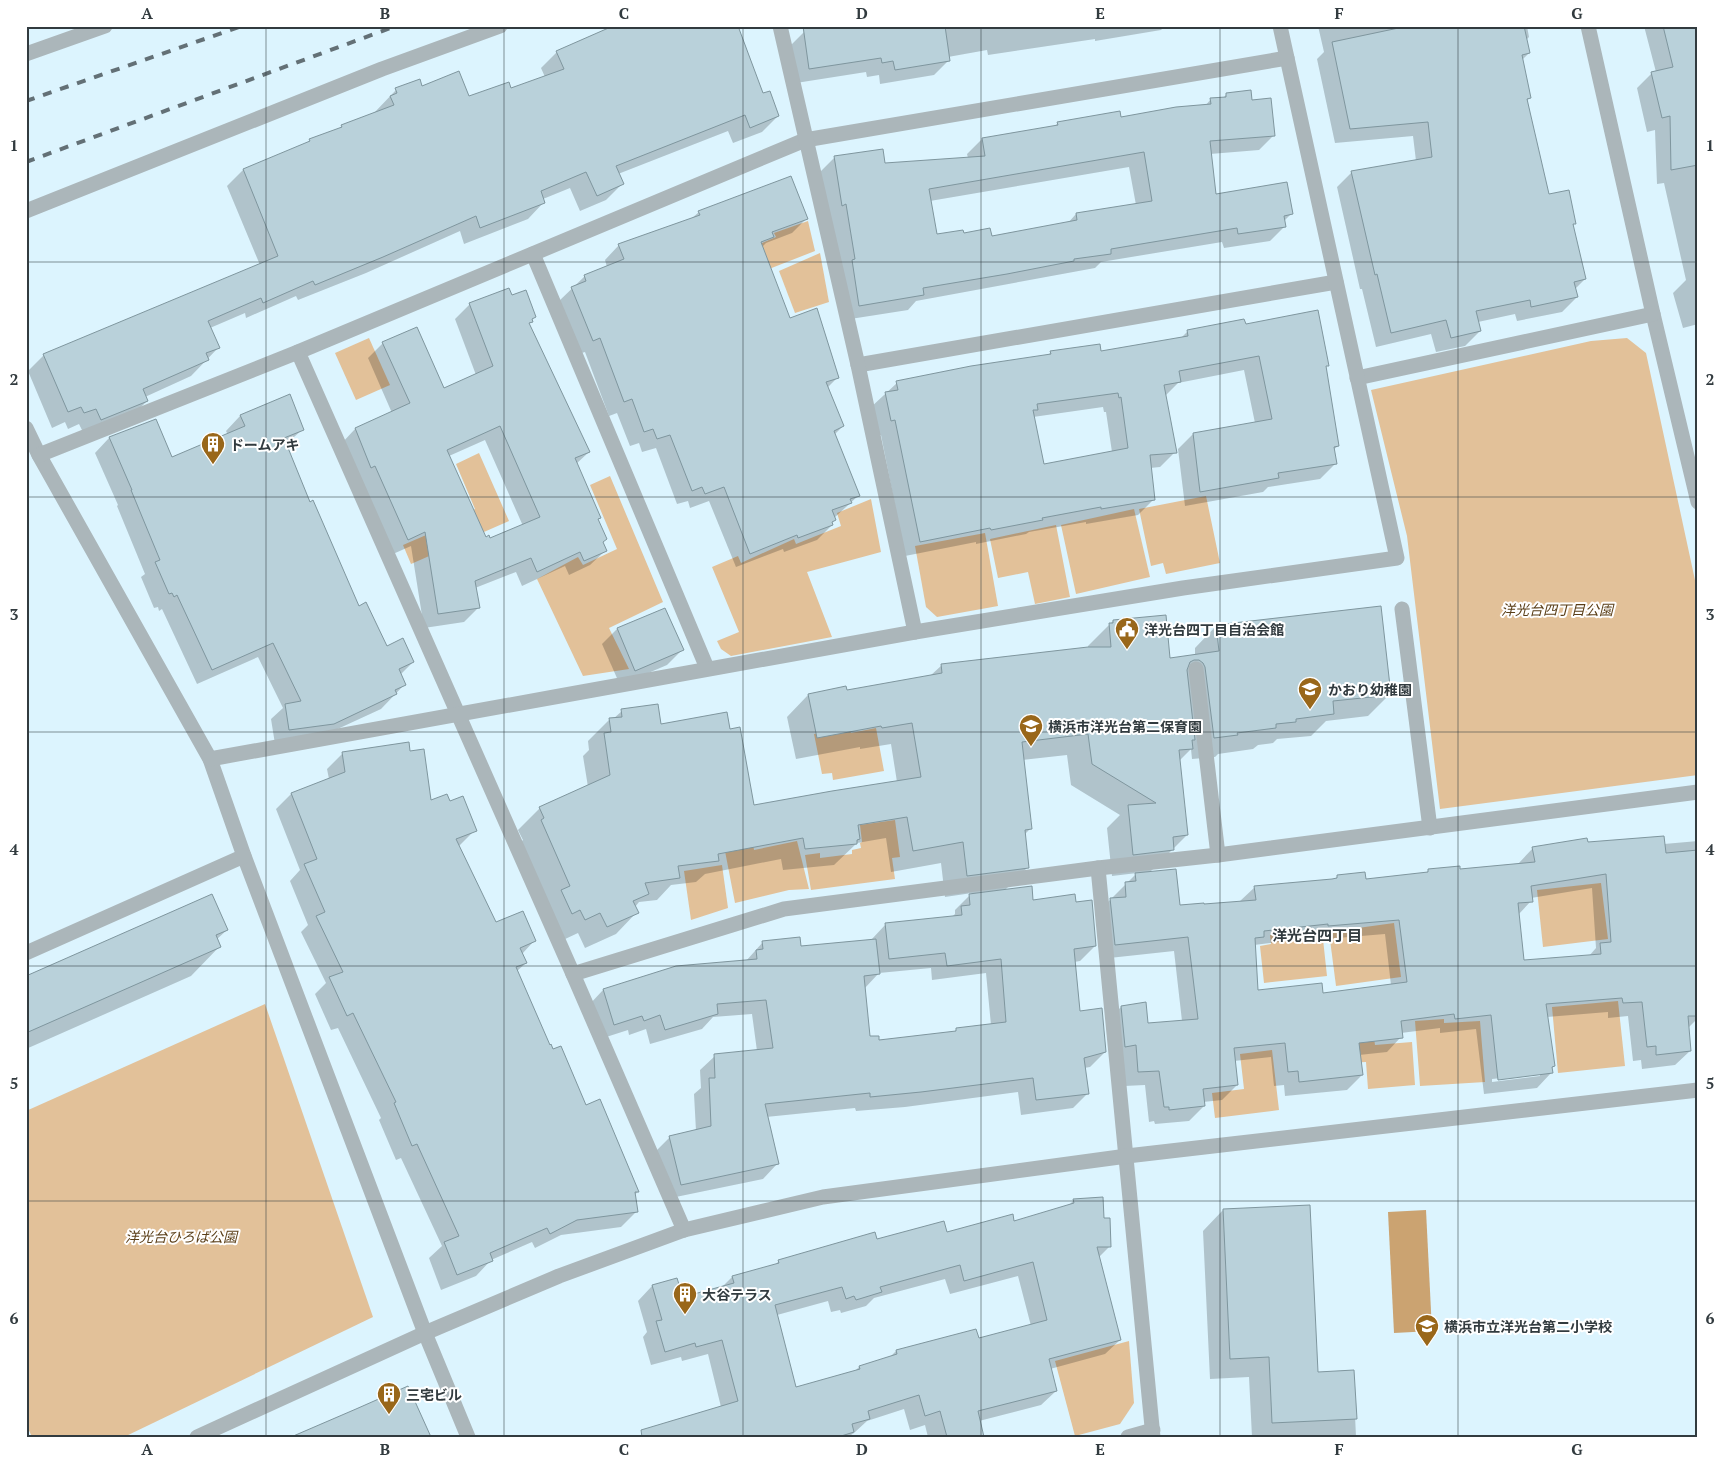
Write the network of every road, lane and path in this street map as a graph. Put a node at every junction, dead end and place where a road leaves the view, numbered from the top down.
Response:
1 (105, 26) edge
2 (500, 26) edge
3 (780, 26) edge
4 (1280, 26) edge
5 (1588, 26) edge
6 (26, 54) edge
7 (1288, 58) junction
8 (806, 140) junction
9 (26, 211) edge
10 (533, 254) junction
11 (1336, 282) junction
12 (1653, 314) junction
13 (298, 352) junction
14 (858, 365) junction
15 (1357, 378) junction
16 (26, 428) edge
17 (39, 455) junction
18 (1698, 502) edge
19 (1402, 609) dead end
20 (915, 632) junction
21 (707, 668) junction
22 (1196, 669) dead end
23 (460, 715) junction
24 (210, 759) junction
25 (1698, 792) edge
26 (1430, 828) junction
27 (1218, 855) junction
28 (244, 856) junction
29 (1098, 868) junction
30 (26, 953) edge
31 (573, 974) junction
32 (1698, 1090) edge
33 (1127, 1156) junction
34 (684, 1230) junction
35 (425, 1333) junction
36 (1153, 1433) edge
37 (197, 1437) edge
38 (468, 1437) edge
39 (1128, 1437) edge

1 - 6 street
2 - 9 street
3 - 8 street
4 - 7 street
5 - 12 street
7 - 8 street
7 - 11 street
8 - 10 street
8 - 14 street
10 - 13 street
10 - 21 street
11 - 14 street
11 - 15 street
12 - 15 street
12 - 18 street
13 - 17 street
13 - 23 street
14 - 20 street
15 - 20 street
16 - 17 street
17 - 24 street
19 - 26 street
20 - 21 street
21 - 23 street
22 - 27 street
23 - 24 street
23 - 31 street
24 - 28 street
25 - 26 street
26 - 27 street
27 - 29 street
28 - 30 street
28 - 35 street
29 - 31 street
29 - 33 street
31 - 34 street
32 - 33 street
33 - 34 street
33 - 36 street
34 - 35 street
35 - 37 street
35 - 38 street
36 - 39 street

